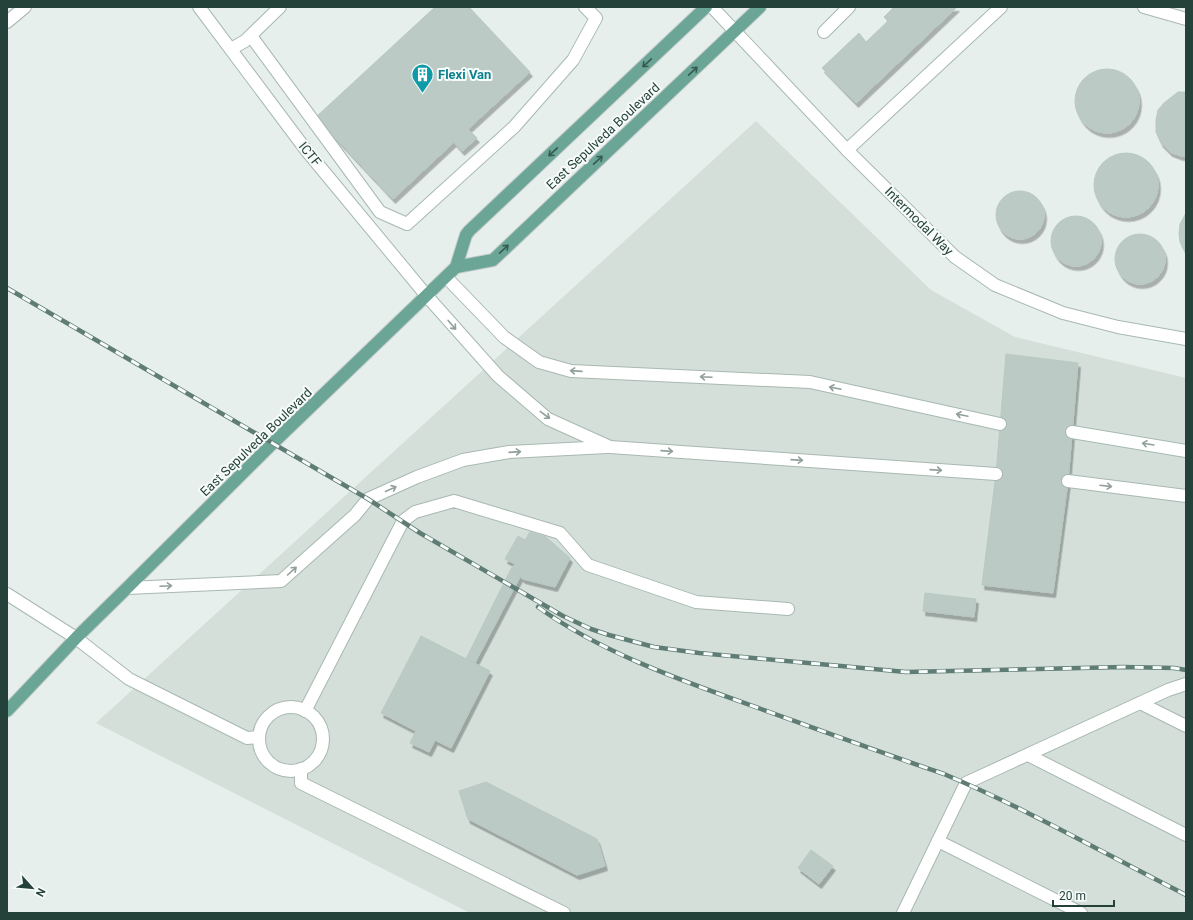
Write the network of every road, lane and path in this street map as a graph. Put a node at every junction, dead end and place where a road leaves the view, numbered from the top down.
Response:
1 (25, 7) edge
2 (199, 7) edge
3 (280, 7) edge
4 (585, 7) edge
5 (706, 7) edge
6 (712, 7) edge
7 (760, 7) edge
8 (849, 7) edge
9 (1001, 7) edge
10 (1144, 7) edge
11 (1186, 19) edge
12 (7, 22) edge
13 (735, 31) junction
14 (824, 32) dead end
15 (251, 36) junction
16 (231, 49) junction
17 (847, 150) junction
18 (456, 267) junction
19 (446, 276) junction
20 (426, 295) junction
21 (1186, 339) edge
22 (1000, 424) dead end
23 (1072, 432) dead end
24 (610, 446) junction
25 (1186, 451) edge
26 (996, 474) dead end
27 (1068, 481) dead end
28 (1186, 496) edge
29 (127, 588) junction
30 (7, 594) edge
31 (788, 609) dead end
32 (76, 638) junction
33 (1186, 684) edge
34 (1140, 703) junction
35 (305, 710) junction
36 (7, 711) edge
37 (1186, 726) edge
38 (259, 737) junction
39 (1028, 755) junction
40 (301, 769) junction
41 (1186, 835) edge
42 (938, 841) junction
43 (564, 913) edge
44 (903, 913) edge
45 (1081, 913) edge

1 - 12 street
2 - 16 street, ICTF
3 - 15 street
4 - 15 street
5 -> 18 main road, East Sepulveda Boulevard
6 - 13 street, Intermodal Way
7 - 13 main road, East Sepulveda Boulevard
8 - 14 street
9 - 17 street
10 - 11 street
13 - 17 street, Intermodal Way
18 -> 13 main road, East Sepulveda Boulevard
15 - 16 street
16 - 20 street, ICTF
17 - 21 street, Intermodal Way
18 - 19 main road, East Sepulveda Boulevard
19 - 20 main road, East Sepulveda Boulevard
22 -> 19 street
20 -> 24 street, ICTF
20 - 29 main road, East Sepulveda Boulevard
25 -> 23 street
24 -> 26 street
29 -> 24 street
27 -> 28 street
29 - 32 main road, East Sepulveda Boulevard
30 - 32 street
31 - 35 street
32 - 36 main road, East Sepulveda Boulevard
32 - 38 street
33 - 34 street
34 - 37 street
34 - 39 street
35 - 38 street
35 - 40 street
38 - 40 street
39 - 41 street
39 - 42 street
40 - 43 street
42 - 44 street
42 - 45 street

